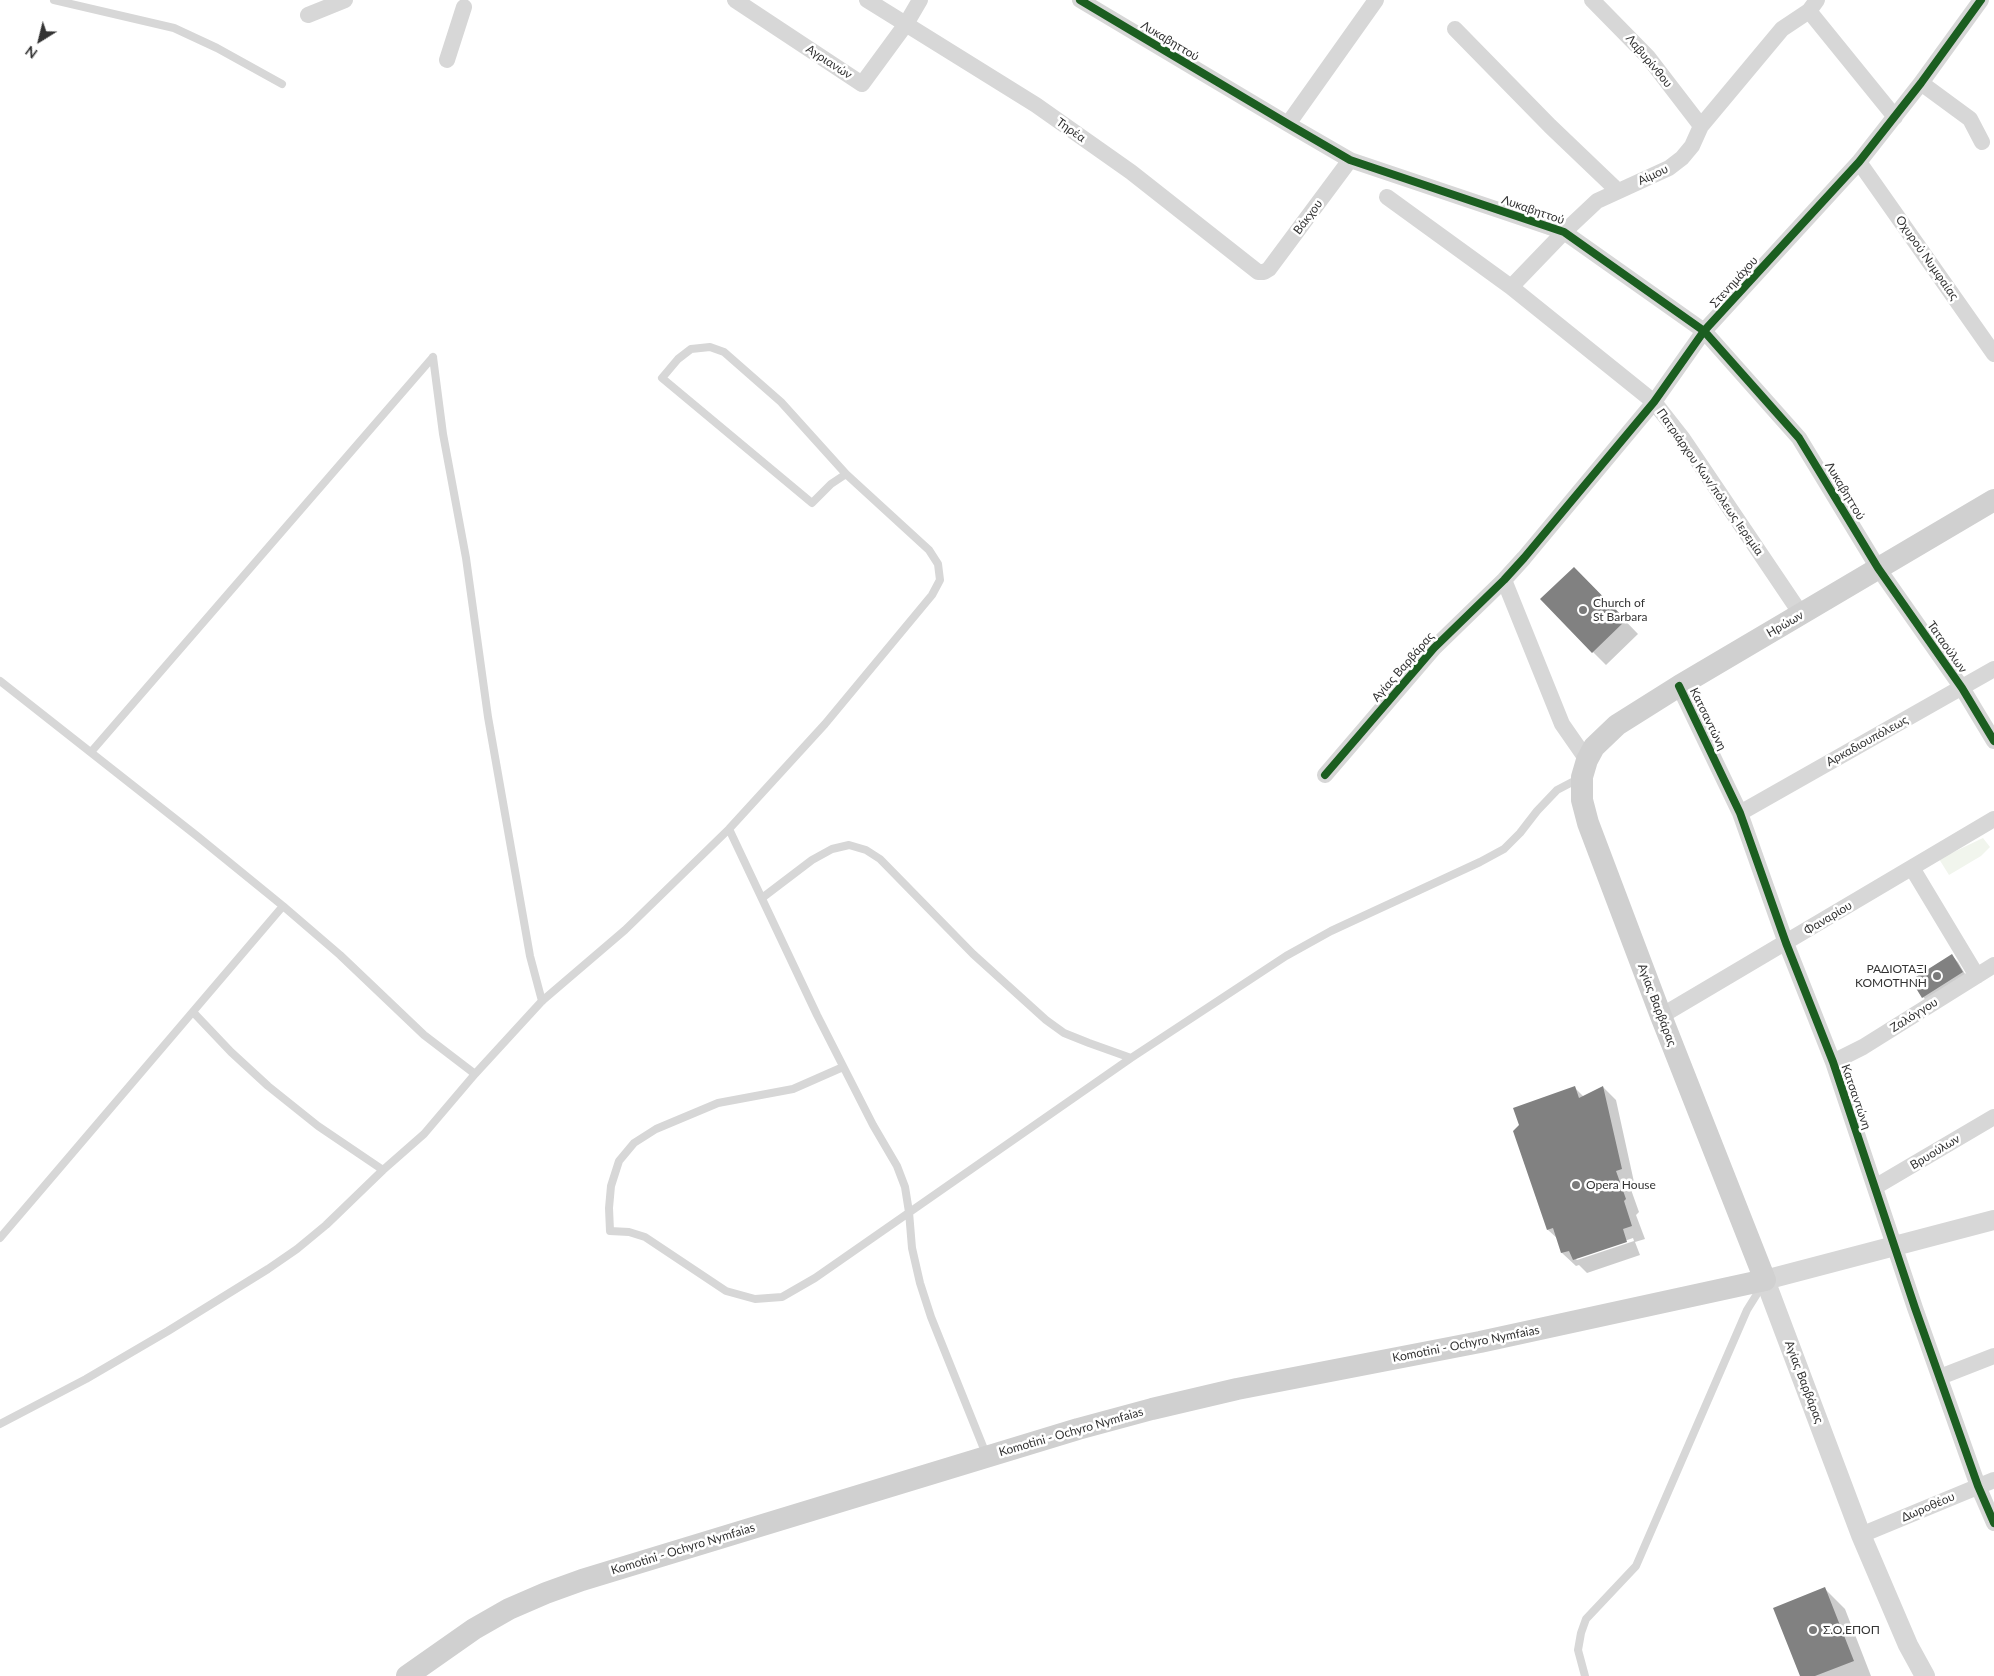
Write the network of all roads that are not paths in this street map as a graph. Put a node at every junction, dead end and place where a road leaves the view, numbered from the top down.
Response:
1 (54, 0) edge
2 (345, 0) edge
3 (734, 0) edge
4 (867, 0) edge
5 (920, 0) edge
6 (1080, 0) edge
7 (1376, 0) edge
8 (1592, 0) edge
9 (1981, 0) edge
10 (465, 2) edge
11 (1813, 6) edge
12 (308, 15) dead end
13 (906, 24) junction
14 (1455, 29) dead end
15 (447, 60) dead end
16 (1921, 83) junction
17 (282, 84) dead end
18 (1895, 117) junction
19 (1288, 124) junction
20 (1701, 126) junction
21 (1982, 142) dead end
22 (1350, 160) junction
23 (1859, 162) junction
24 (1618, 191) junction
25 (1386, 197) dead end
26 (1564, 232) junction
27 (1264, 272) joint
28 (1511, 287) junction
29 (1704, 331) junction
30 (1994, 354) edge
31 (1654, 402) junction
32 (846, 474) junction
33 (1994, 500) edge
34 (1878, 568) junction
35 (1504, 580) junction
36 (1801, 614) junction
37 (1994, 669) edge
38 (0, 681) edge
39 (1679, 686) junction
40 (1962, 688) junction
41 (1994, 741) edge
42 (91, 752) junction
43 (1584, 769) junction
44 (1325, 775) dead end
45 (1740, 813) junction
46 (1994, 819) edge
47 (729, 828) junction
48 (1912, 868) junction
49 (762, 898) junction
50 (283, 906) junction
51 (1786, 943) junction
52 (1994, 965) edge
53 (1976, 976) junction
54 (542, 1001) junction
55 (193, 1012) junction
56 (1661, 1016) junction
57 (1130, 1058) junction
58 (1833, 1062) junction
59 (843, 1067) junction
60 (475, 1074) junction
61 (1994, 1117) edge
62 (383, 1170) junction
63 (1875, 1187) junction
64 (910, 1212) junction
65 (1994, 1220) edge
66 (0, 1238) edge
67 (1895, 1247) junction
68 (1766, 1280) junction
69 (1994, 1356) edge
70 (1940, 1377) junction
71 (0, 1424) edge
72 (987, 1456) junction
73 (1994, 1480) edge
74 (1978, 1486) junction
75 (1994, 1523) edge
76 (1862, 1535) junction
77 (407, 1676) edge
78 (1586, 1676) edge
79 (1925, 1676) edge

1 - 17 lane
2 - 12 street
3 - 13 street, Αγριανών
4 - 13 street, Τηρέα
5 - 13 street
6 - 19 street, Λυκαβηττού
7 - 19 street
8 - 20 street, Λαβυρίνθου
9 - 16 street, Στενημάχου
10 - 15 street
11 - 18 street
11 - 20 street, Αίμου
13 - 27 street, Τηρέα
14 - 24 street
16 - 18 street, Στενημάχου
16 - 21 street
18 - 23 street, Στενημάχου
19 - 22 street, Λυκαβηττού
20 - 24 street, Αίμου
22 - 26 street, Λυκαβηττού
22 - 27 street, Βάκχου
23 - 29 street, Στενημάχου
23 - 30 street, Οχυρού Νυμφαίας
24 - 26 street, Αίμου
25 - 28 street, Πατριάρχου Κων/πόλεως Ιερεμία
26 - 28 street, Αίμου
26 - 29 street, Λυκαβηττού
28 - 31 street, Πατριάρχου Κων/πόλεως Ιερεμία
29 - 31 street, Στενημάχου
29 - 34 street, Λυκαβηττού
31 - 35 street, Στενημάχου
31 - 36 street, Πατριάρχου Κων/πόλεως Ιερεμία
32 - 32 lane
32 - 47 lane
33 - 34 main road, Ηρώων
34 - 36 main road, Ηρώων
34 - 40 street, Ταταούλων
35 - 43 street
35 - 44 street, Αγίας Βαρβάρας
36 - 39 main road, Ηρώων
37 - 40 street, Αρκαδιουπόλεως
38 - 42 lane
39 - 43 main road, Ηρώων
39 - 45 street, Κατσαντώνη
40 - 41 street, Ταταούλων
40 - 45 street, Αρκαδιουπόλεως
42 - 50 lane
42 - 54 lane
43 - 56 main road, Αγίας Βαρβάρας
43 - 57 lane
45 - 51 street, Κατσαντώνη
46 - 48 street, Φαναρίου
47 - 49 lane
47 - 54 lane
48 - 51 street, Φαναρίου
48 - 53 street
49 - 57 lane
49 - 59 lane
50 - 55 lane
50 - 60 lane
51 - 56 street, Φαναρίου
51 - 58 street, Κατσαντώνη
52 - 53 street, Ζαλόγγου
53 - 58 street, Ζαλόγγου
54 - 60 lane
55 - 62 lane
55 - 66 lane
56 - 68 main road, Αγίας Βαρβάρας
57 - 64 lane
58 - 63 street, Κατσαντώνη
59 - 64 lane
59 - 64 lane
60 - 62 lane
61 - 63 street, Βρυούλων
62 - 71 lane
63 - 67 street, Κατσαντώνη
64 - 72 lane
65 - 67 street
67 - 68 street
67 - 70 street, Κατσαντώνη
68 - 72 main road, Komotini - Ochyro Nymfaias
68 - 76 street, Αγίας Βαρβάρας
68 - 78 lane
69 - 70 street
70 - 74 street, Κατσαντώνη
72 - 77 main road, Komotini - Ochyro Nymfaias
73 - 74 street, Δωροθέου
74 - 75 street, Κατσαντώνη
74 - 76 street, Δωροθέου
76 - 79 street, Αγίας Βαρβάρας

